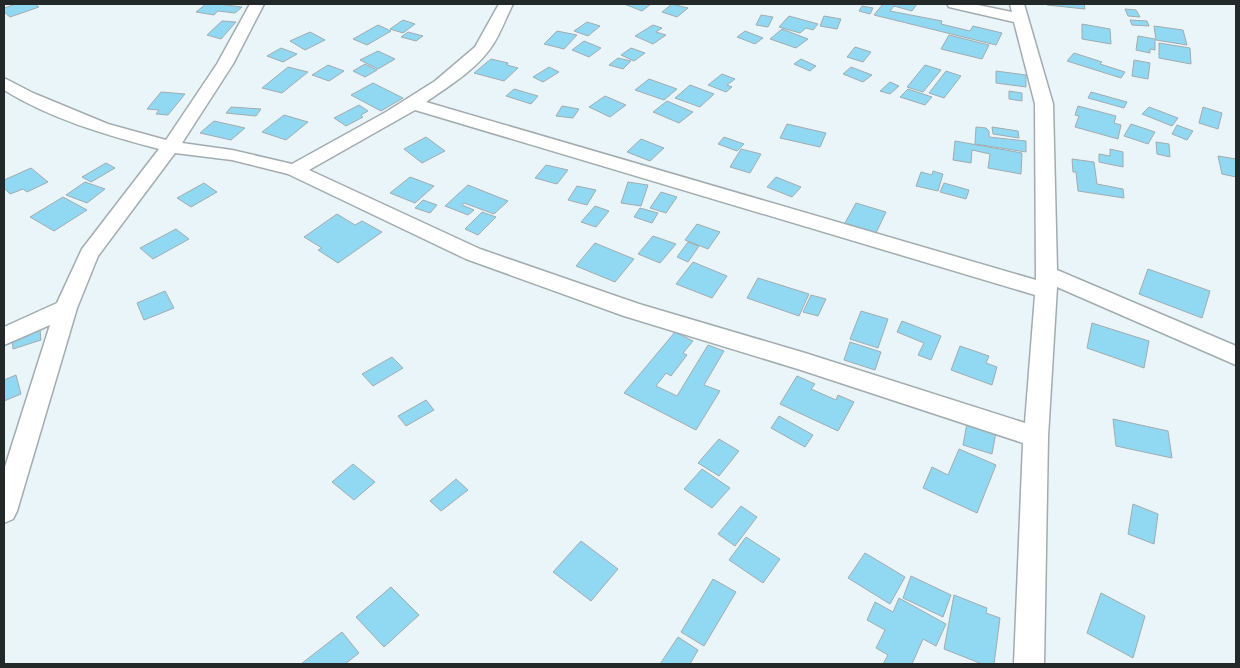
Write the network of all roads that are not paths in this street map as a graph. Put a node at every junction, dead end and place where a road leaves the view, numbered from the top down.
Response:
1 (257, 4) edge
2 (506, 4) edge
3 (954, 4) edge
4 (1019, 11) edge
5 (4, 84) edge
6 (411, 102) junction
7 (170, 147) junction
8 (294, 170) junction
9 (1046, 283) junction
10 (66, 308) junction
11 (4, 337) edge
12 (1236, 356) edge
13 (1036, 437) junction
14 (4, 511) edge
15 (1029, 664) edge

1 - 7 street
2 - 6 street
3 - 4 street
4 - 9 street
5 - 7 street
6 - 8 street
6 - 9 street
7 - 8 street
7 - 10 street
8 - 13 street
9 - 12 street
9 - 13 street
10 - 11 street
10 - 14 street
13 - 15 street

